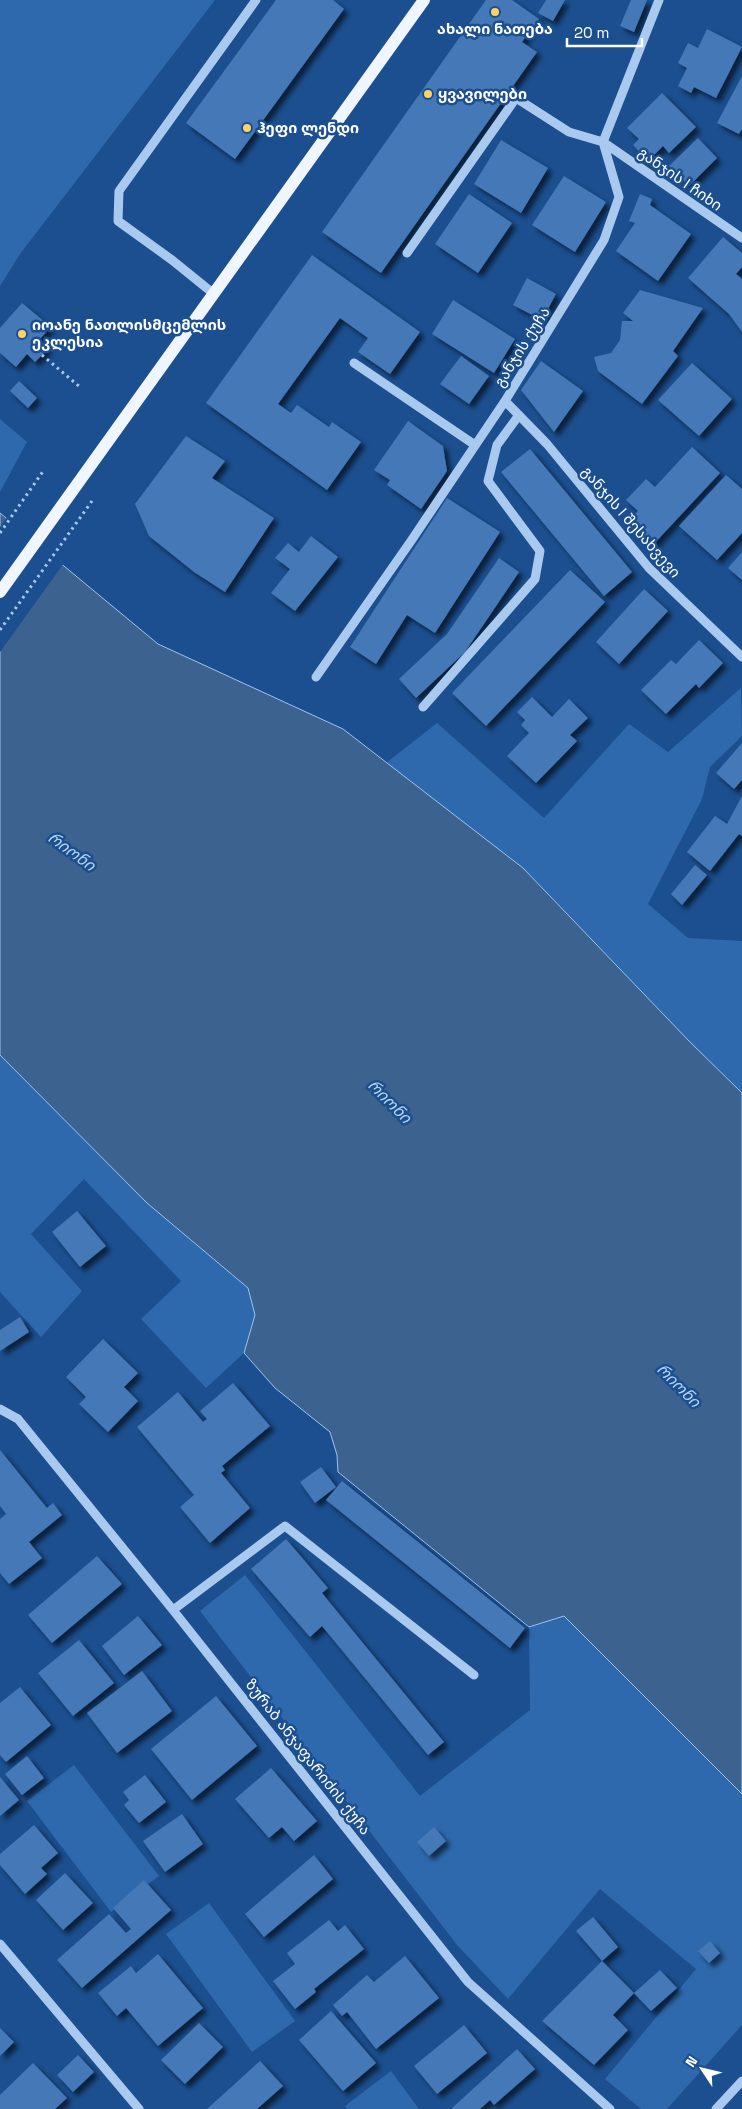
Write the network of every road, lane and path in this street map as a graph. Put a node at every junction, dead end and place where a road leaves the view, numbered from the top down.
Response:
1 (256, 0) edge
2 (424, 0) edge
3 (659, 0) edge
4 (603, 142) junction
5 (742, 238) edge
6 (407, 253) dead end
7 (214, 294) junction
8 (42, 355) dead end
9 (354, 362) dead end
10 (80, 387) dead end
11 (504, 401) junction
12 (519, 415) junction
13 (475, 445) junction
14 (44, 470) dead end
15 (92, 501) dead end
16 (0, 533) edge
17 (0, 592) edge
18 (0, 630) edge
19 (742, 657) edge
20 (316, 677) dead end
21 (423, 707) dead end
22 (0, 1409) edge
23 (173, 1610) junction
24 (474, 1675) dead end
25 (0, 1944) edge
26 (742, 2081) edge
27 (139, 2109) edge
28 (610, 2109) edge
29 (716, 2109) edge

1 - 7 street
2 - 7 main road
3 - 4 street
4 - 5 street, განჯის I ჩიხი
4 - 6 street, განჯის I ჩიხი
4 - 11 street, განჯის ქუჩა
7 - 17 main road
8 - 10 path
9 - 13 street
11 - 12 street, განჯის I შესახვევი
11 - 13 street, განჯის ქუჩა
12 - 19 street, განჯის I შესახვევი
12 - 21 street
13 - 20 street, განჯის ქუჩა
14 - 16 path
15 - 18 path
22 - 23 street, ზურაბ ანჯაფარიძის ქუჩა
23 - 24 street
23 - 28 street, ზურაბ ანჯაფარიძის ქუჩა
25 - 27 street
26 - 29 street

